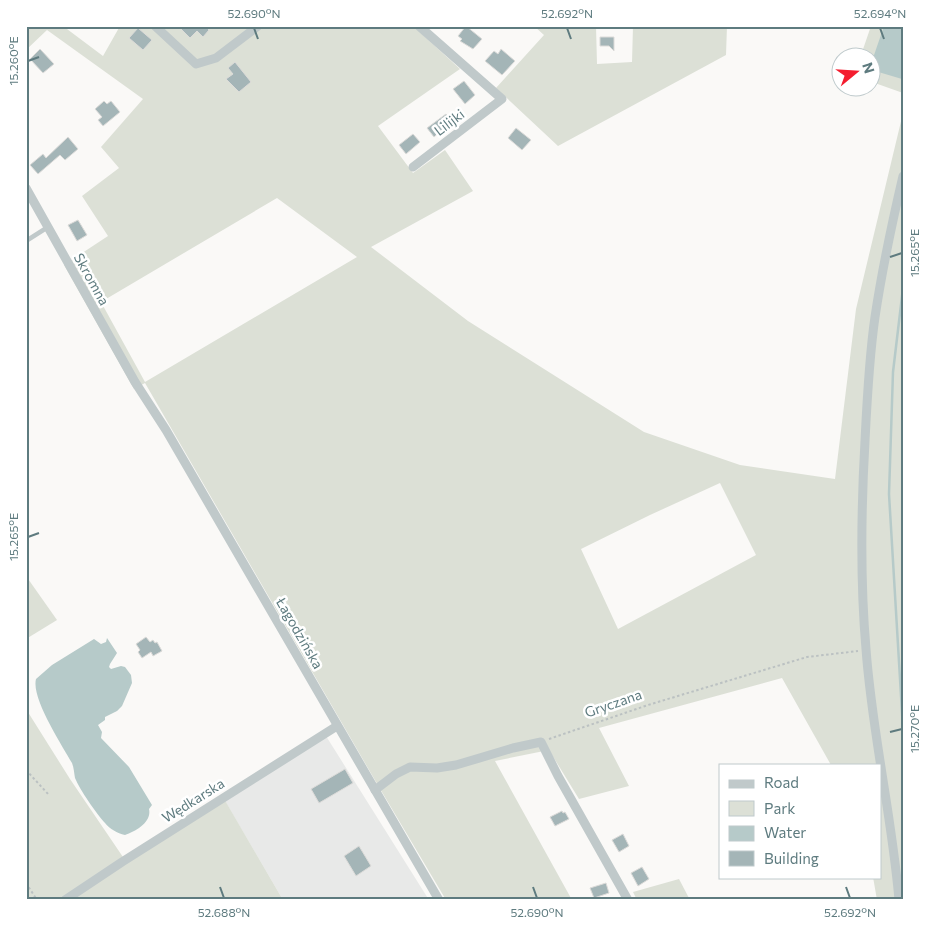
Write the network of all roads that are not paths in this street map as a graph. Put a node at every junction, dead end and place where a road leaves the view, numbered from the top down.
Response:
1 (155, 26) edge
2 (258, 26) edge
3 (419, 26) edge
4 (412, 167) dead end
5 (903, 176) edge
6 (26, 188) edge
7 (48, 227) junction
8 (26, 241) edge
9 (135, 382) joint
10 (338, 726) junction
11 (881, 764) edge
12 (882, 772) edge
13 (375, 790) junction
14 (65, 900) edge
15 (439, 900) edge
16 (628, 900) edge
17 (899, 900) edge

1 - 2 street
3 - 4 street, Lilijki
5 - 11 street
6 - 7 street, Skromna
7 - 8 lane
7 - 9 street, Skromna
9 - 10 street, Łagodzińska
10 - 13 street, Łagodzińska
10 - 14 street, Wędkarska
12 - 17 street
13 - 15 street, Łagodzińska
13 - 16 street

